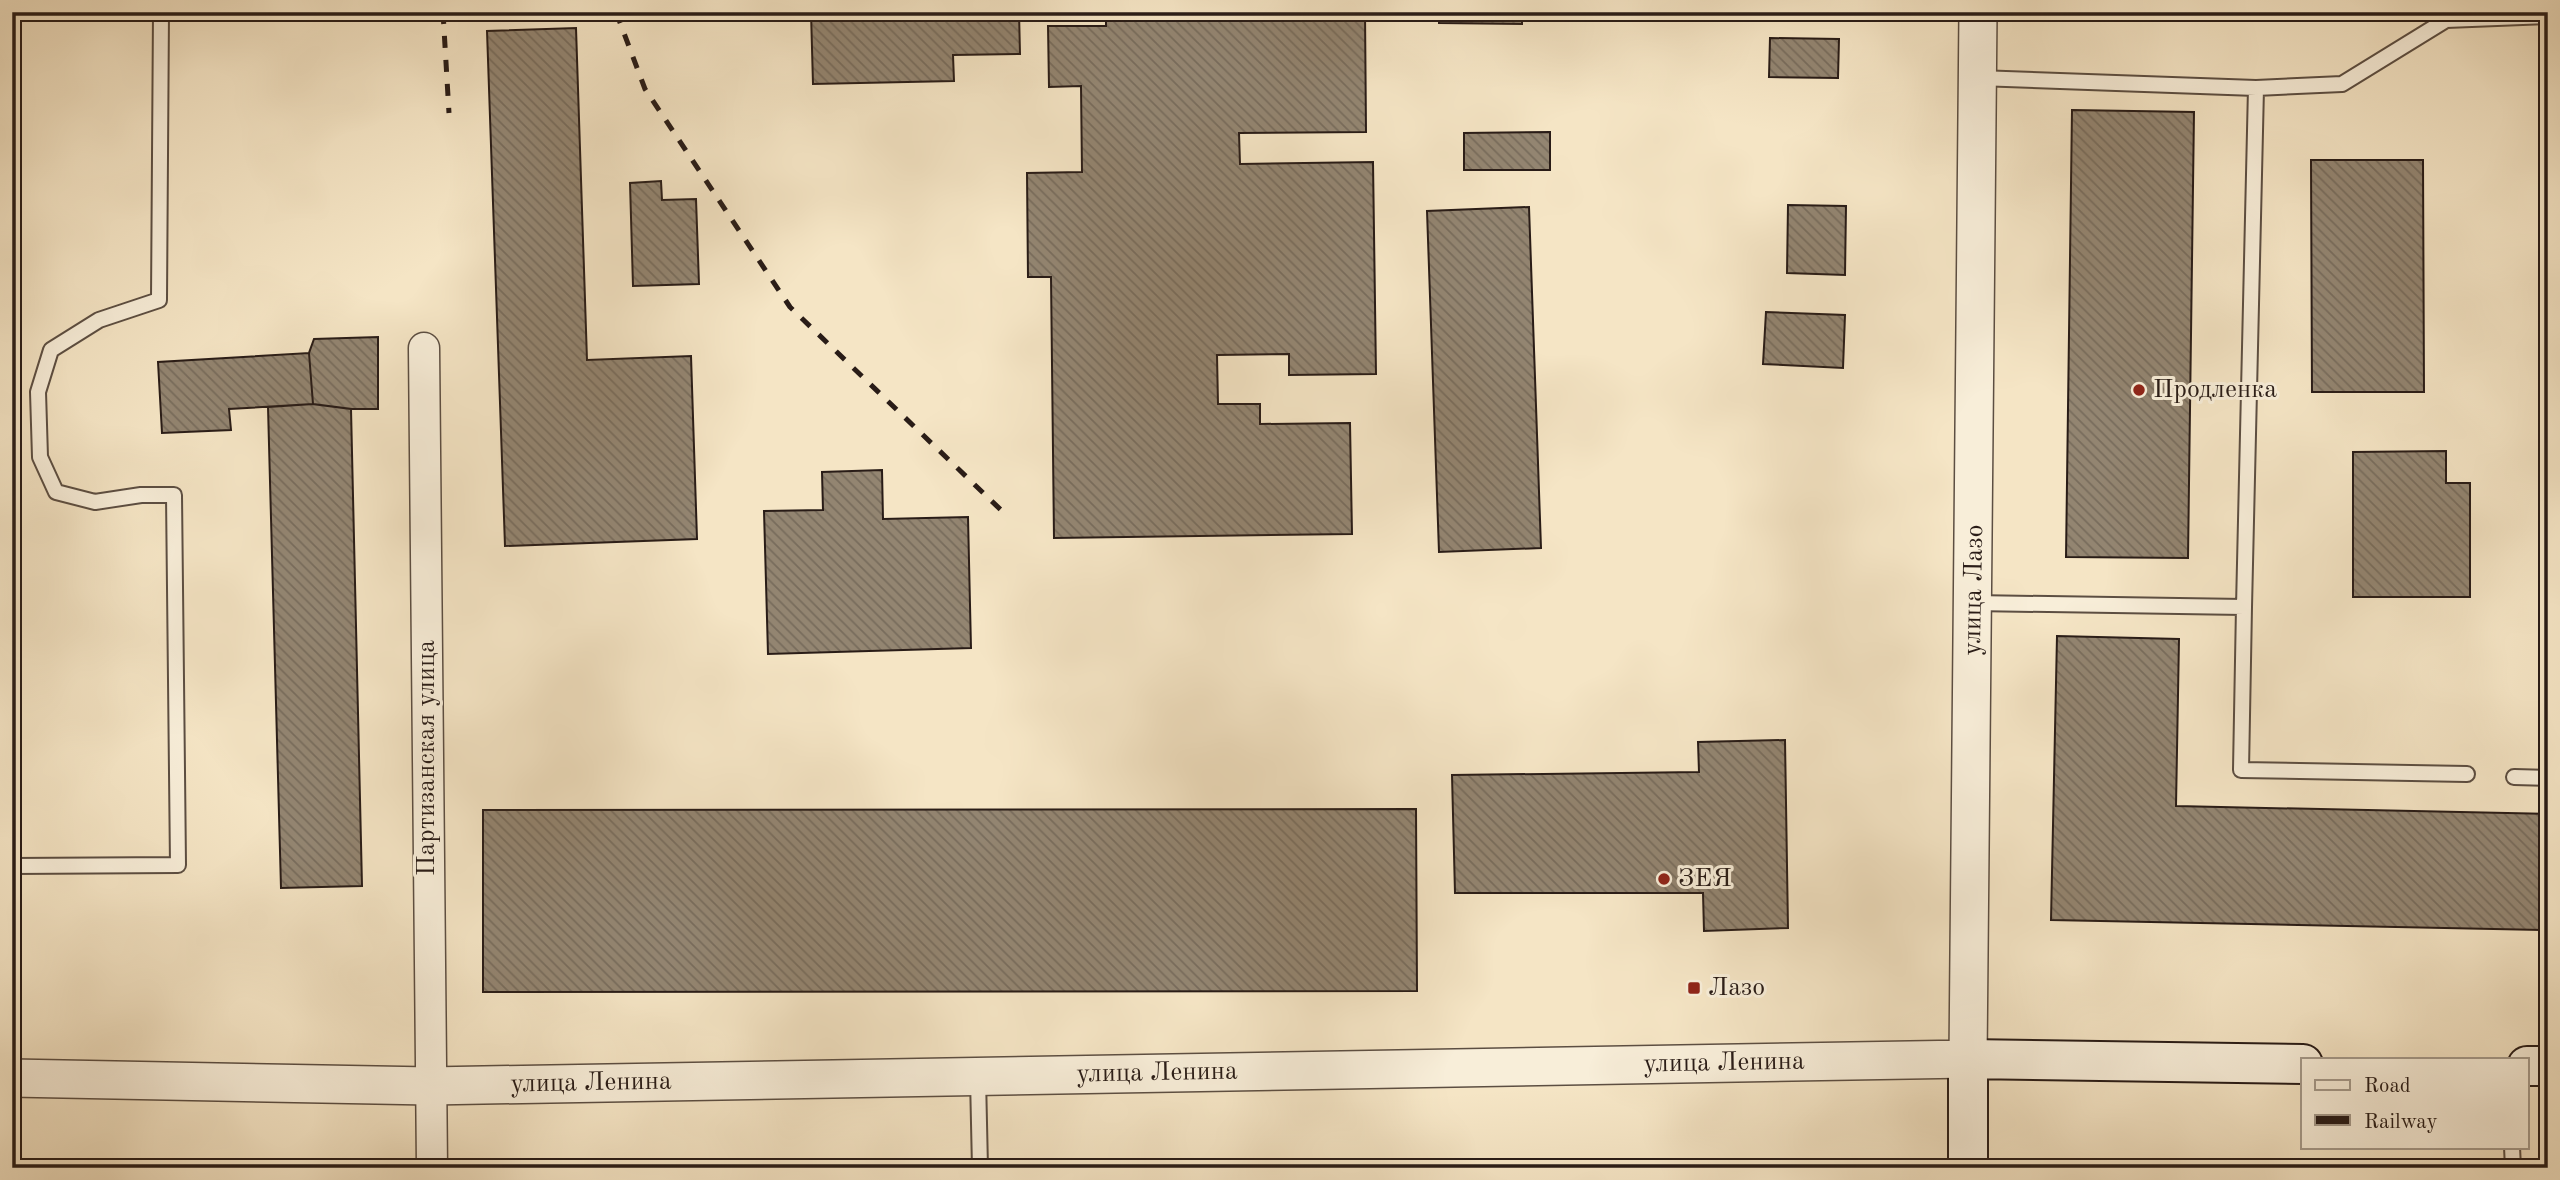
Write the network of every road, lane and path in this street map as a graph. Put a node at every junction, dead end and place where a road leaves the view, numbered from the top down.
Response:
1 (161, 12) edge
2 (1978, 12) edge
3 (2446, 16) edge
4 (2548, 16) edge
5 (1978, 78) junction
6 (2256, 88) junction
7 (424, 348) dead end
8 (1973, 603) junction
9 (2244, 607) junction
10 (2468, 774) dead end
11 (2514, 777) dead end
12 (2548, 778) edge
13 (12, 866) edge
14 (1968, 1059) junction
15 (2301, 1063) edge
16 (2528, 1066) edge
17 (2548, 1066) edge
18 (978, 1077) junction
19 (12, 1078) edge
20 (430, 1086) junction
21 (2512, 1148) edge
22 (432, 1168) edge
23 (980, 1168) edge
24 (1968, 1168) edge
25 (2513, 1168) edge

1 - 13 lane
2 - 5 street, улица Лазо
3 - 4 lane
3 - 6 lane
5 - 6 lane
5 - 8 street, улица Лазо
6 - 9 lane
7 - 20 street, Партизанская улица
8 - 9 lane
8 - 14 street, улица Лазо
9 - 10 lane
11 - 12 lane
14 - 15 main road, улица Ленина
14 - 18 street, улица Ленина
14 - 24 main road, улица Лазо
16 - 17 main road
18 - 20 street, улица Ленина
18 - 23 lane
19 - 20 street, улица Ленина
20 - 22 street, Партизанская улица
21 - 25 lane

